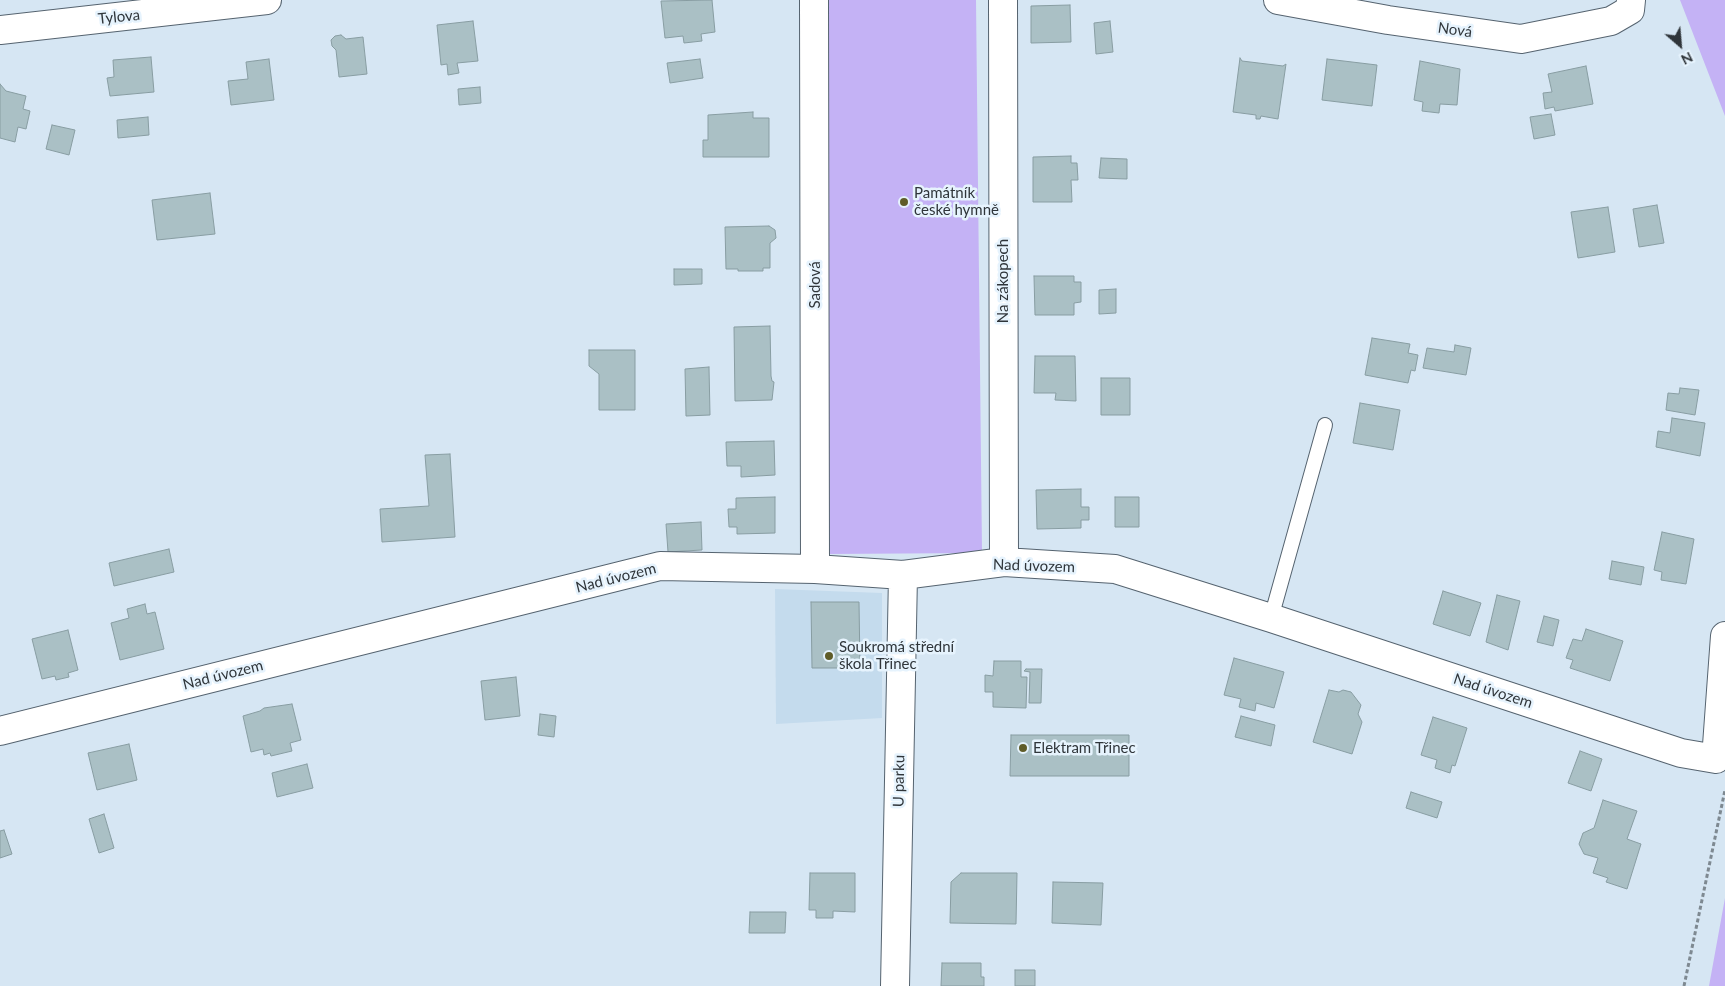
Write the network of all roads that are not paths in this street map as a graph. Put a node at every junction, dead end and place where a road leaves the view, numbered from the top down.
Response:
1 (267, 0) edge
2 (814, 0) edge
3 (1003, 0) edge
4 (1278, 0) edge
5 (1631, 5) edge
6 (0, 30) edge
7 (1325, 425) dead end
8 (1004, 562) junction
9 (815, 569) junction
10 (903, 575) junction
11 (1271, 618) junction
12 (1725, 636) edge
13 (0, 731) edge
14 (895, 986) edge

1 - 6 street, Tylova
2 - 9 street, Sadová
3 - 8 street, Na zákopech
4 - 5 street, Nová
7 - 11 lane
8 - 10 street, Nad úvozem
8 - 11 street, Nad úvozem
9 - 10 street, Nad úvozem
9 - 13 street, Nad úvozem
10 - 14 street, U parku
11 - 12 street, Nad úvozem

